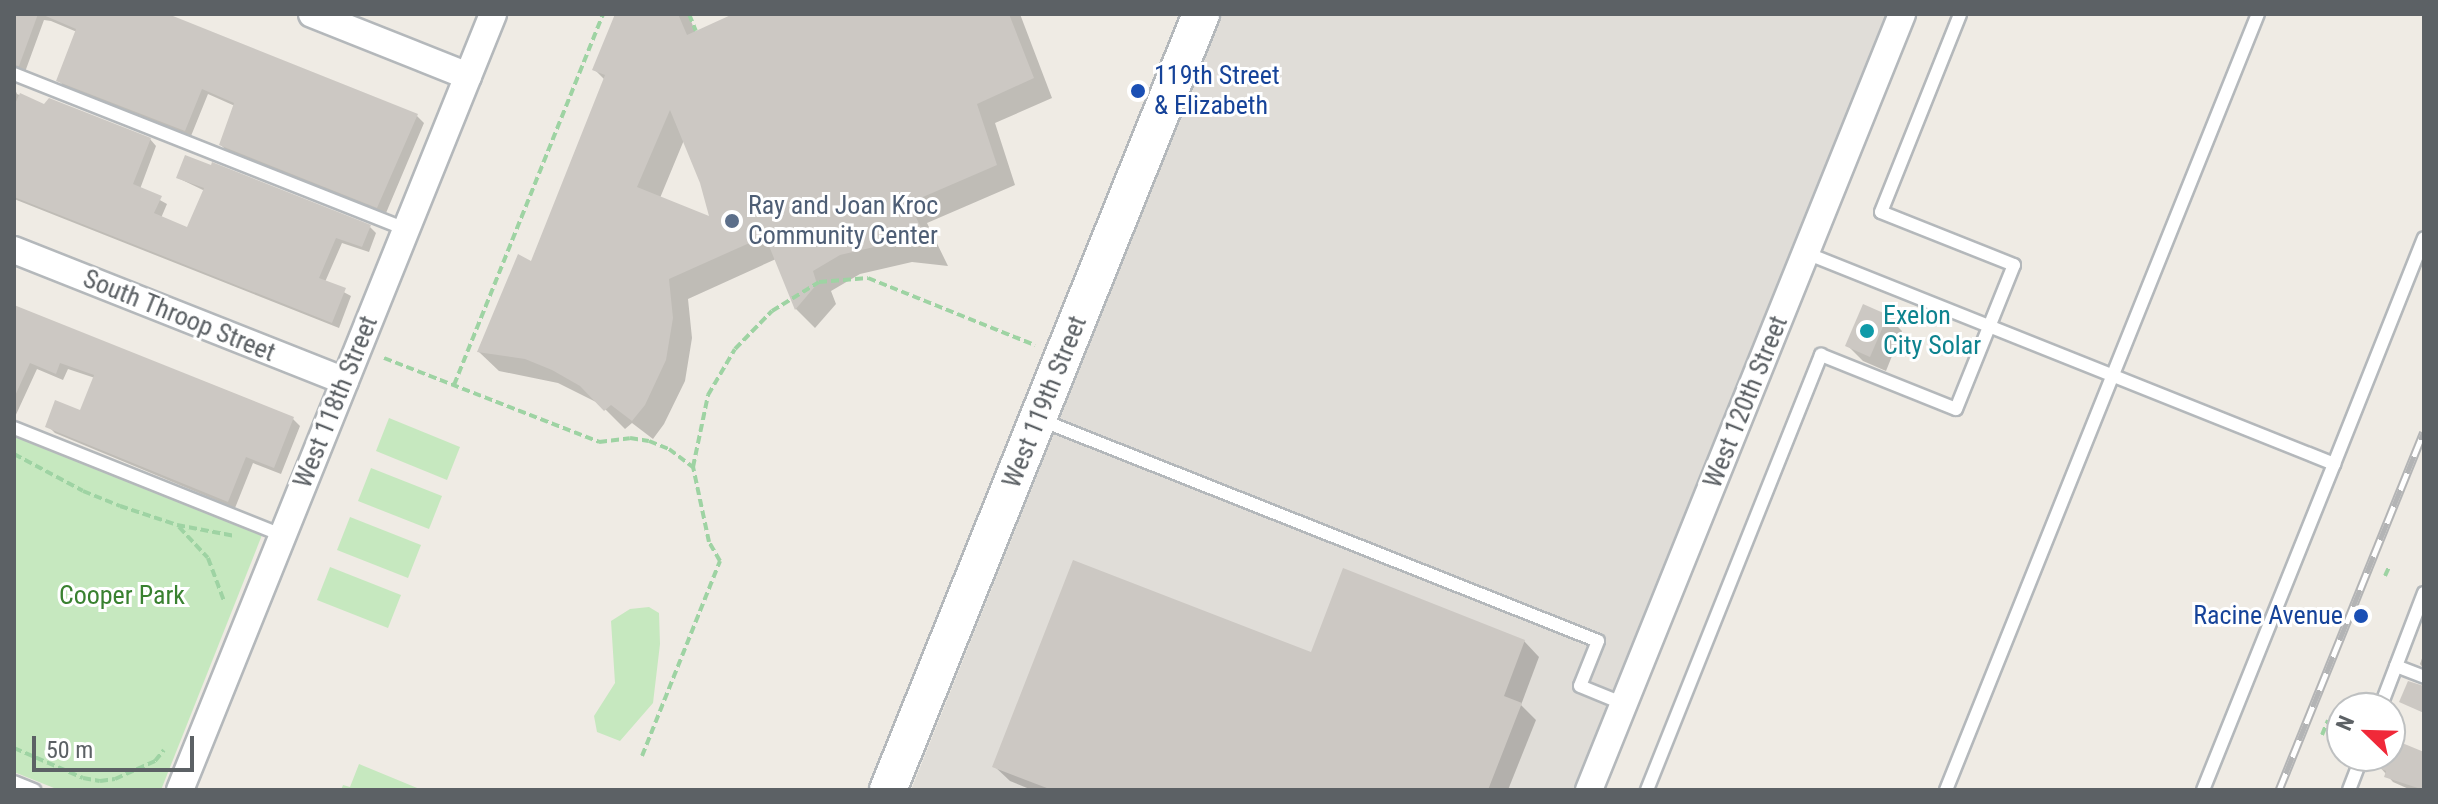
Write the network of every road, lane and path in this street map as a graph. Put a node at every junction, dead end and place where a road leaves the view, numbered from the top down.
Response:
1 (312, 14) edge
2 (493, 14) edge
3 (603, 14) edge
4 (689, 14) edge
5 (1201, 14) edge
6 (1902, 14) edge
7 (1960, 14) edge
8 (2258, 14) edge
9 (696, 31) dead end
10 (14, 74) edge
11 (468, 76) junction
12 (406, 229) junction
13 (2424, 238) edge
14 (14, 250) edge
15 (1806, 253) junction
16 (1989, 326) junction
17 (1035, 345) dead end
18 (384, 358) dead end
19 (2113, 376) junction
20 (345, 381) junction
21 (454, 385) junction
22 (1038, 419) junction
23 (14, 428) edge
24 (14, 454) edge
25 (2334, 464) junction
26 (693, 467) junction
27 (177, 525) junction
28 (282, 535) junction
29 (249, 538) dead end
30 (2389, 567) dead end
31 (2385, 576) dead end
32 (2424, 593) edge
33 (224, 601) dead end
34 (2396, 666) junction
35 (2424, 677) edge
36 (2386, 692) edge
37 (1624, 704) junction
38 (2326, 725) edge
39 (2322, 735) dead end
40 (14, 748) edge
41 (164, 750) dead end
42 (642, 756) dead end
43 (14, 782) edge
44 (34, 790) edge
45 (180, 790) edge
46 (888, 790) edge
47 (1589, 790) edge
48 (1647, 790) edge
49 (1946, 790) edge
50 (2203, 790) edge

1 - 11 street
2 - 11 street, West 118th Street
3 - 21 path
4 - 9 path
5 - 22 street, West 119th Street
6 - 15 street, West 120th Street
7 - 16 lane
8 - 19 lane
10 - 12 lane
11 - 12 street, West 118th Street
12 - 20 street, West 118th Street
13 - 25 lane
14 - 20 street, South Throop Street
15 - 16 lane
15 - 37 street, West 120th Street
16 - 19 lane
16 - 48 lane
17 - 26 path
18 - 21 path
19 - 25 lane
19 - 49 lane
20 - 28 street, West 118th Street
21 - 26 path
22 - 37 lane
22 - 46 street, West 119th Street
23 - 28 lane
24 - 27 path
25 - 50 lane
26 - 42 path
27 - 29 path
27 - 33 path
28 - 45 street, West 118th Street
30 - 31 path
32 - 34 lane
34 - 35 lane
34 - 36 lane
37 - 47 street, West 120th Street
38 - 39 path
40 - 41 path
43 - 44 lane

